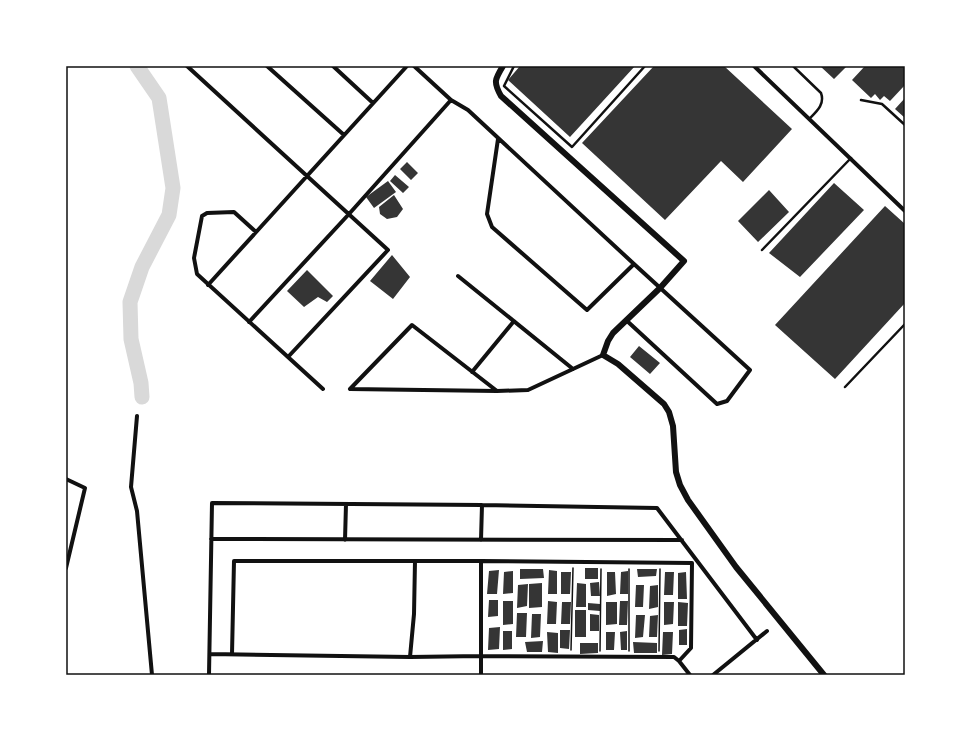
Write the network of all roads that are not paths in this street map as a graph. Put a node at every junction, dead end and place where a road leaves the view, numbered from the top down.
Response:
1 (187, 66) edge
2 (267, 66) edge
3 (333, 66) edge
4 (407, 66) edge
5 (414, 66) edge
6 (503, 66) edge
7 (514, 66) edge
8 (645, 66) edge
9 (754, 66) edge
10 (793, 66) edge
11 (451, 100) junction
12 (861, 100) dead end
13 (373, 103) junction
14 (810, 118) junction
15 (905, 125) edge
16 (344, 136) junction
17 (498, 139) junction
18 (851, 158) junction
19 (307, 176) junction
20 (905, 211) edge
21 (349, 214) junction
22 (256, 232) junction
23 (762, 250) dead end
24 (634, 264) junction
25 (458, 276) dead end
26 (208, 285) junction
27 (660, 288) junction
28 (626, 320) junction
29 (249, 322) junction
30 (514, 322) junction
31 (905, 324) edge
32 (603, 355) junction
33 (288, 357) junction
34 (573, 369) junction
35 (472, 372) junction
36 (845, 387) dead end
37 (323, 389) dead end
38 (497, 391) junction
39 (137, 416) dead end
40 (66, 479) edge
41 (346, 504) junction
42 (482, 504) junction
43 (211, 539) junction
44 (345, 540) junction
45 (481, 540) junction
46 (682, 540) junction
47 (415, 561) junction
48 (482, 561) junction
49 (66, 568) edge
50 (767, 631) dead end
51 (757, 640) junction
52 (210, 654) junction
53 (232, 654) junction
54 (481, 656) junction
55 (410, 657) junction
56 (679, 661) junction
57 (152, 675) edge
58 (209, 675) edge
59 (481, 675) edge
60 (690, 675) edge
61 (713, 675) edge
62 (824, 675) edge

1 - 19 street
2 - 16 street
3 - 13 street
4 - 13 street
5 - 11 street
6 - 27 street
7 - 8 lane
9 - 14 street
10 - 14 lane
11 - 17 street
11 - 21 street
12 - 15 lane
13 - 16 street
14 - 18 street
16 - 19 street
17 - 24 street
17 - 24 street
18 - 20 street
18 - 23 lane
19 - 21 street
19 - 22 street
21 - 29 street
21 - 33 street
22 - 26 street
22 - 26 street
24 - 27 street
25 - 30 street
26 - 29 street
27 - 28 street
27 - 28 street
28 - 32 street
29 - 33 street
30 - 34 street
30 - 35 street
31 - 36 lane
32 - 34 street
32 - 62 street
33 - 37 street
34 - 38 street
35 - 38 street
35 - 38 street
39 - 57 street
40 - 49 street
41 - 42 street
41 - 43 street
41 - 44 street
42 - 45 street
42 - 46 street
43 - 44 street
43 - 52 street
44 - 45 street
45 - 46 street
46 - 51 street
47 - 48 street
47 - 53 street
47 - 55 street
48 - 54 street
48 - 56 street
50 - 51 street
51 - 61 street
52 - 53 street
52 - 58 street
53 - 55 street
54 - 55 street
54 - 56 street
54 - 59 street
56 - 60 street

